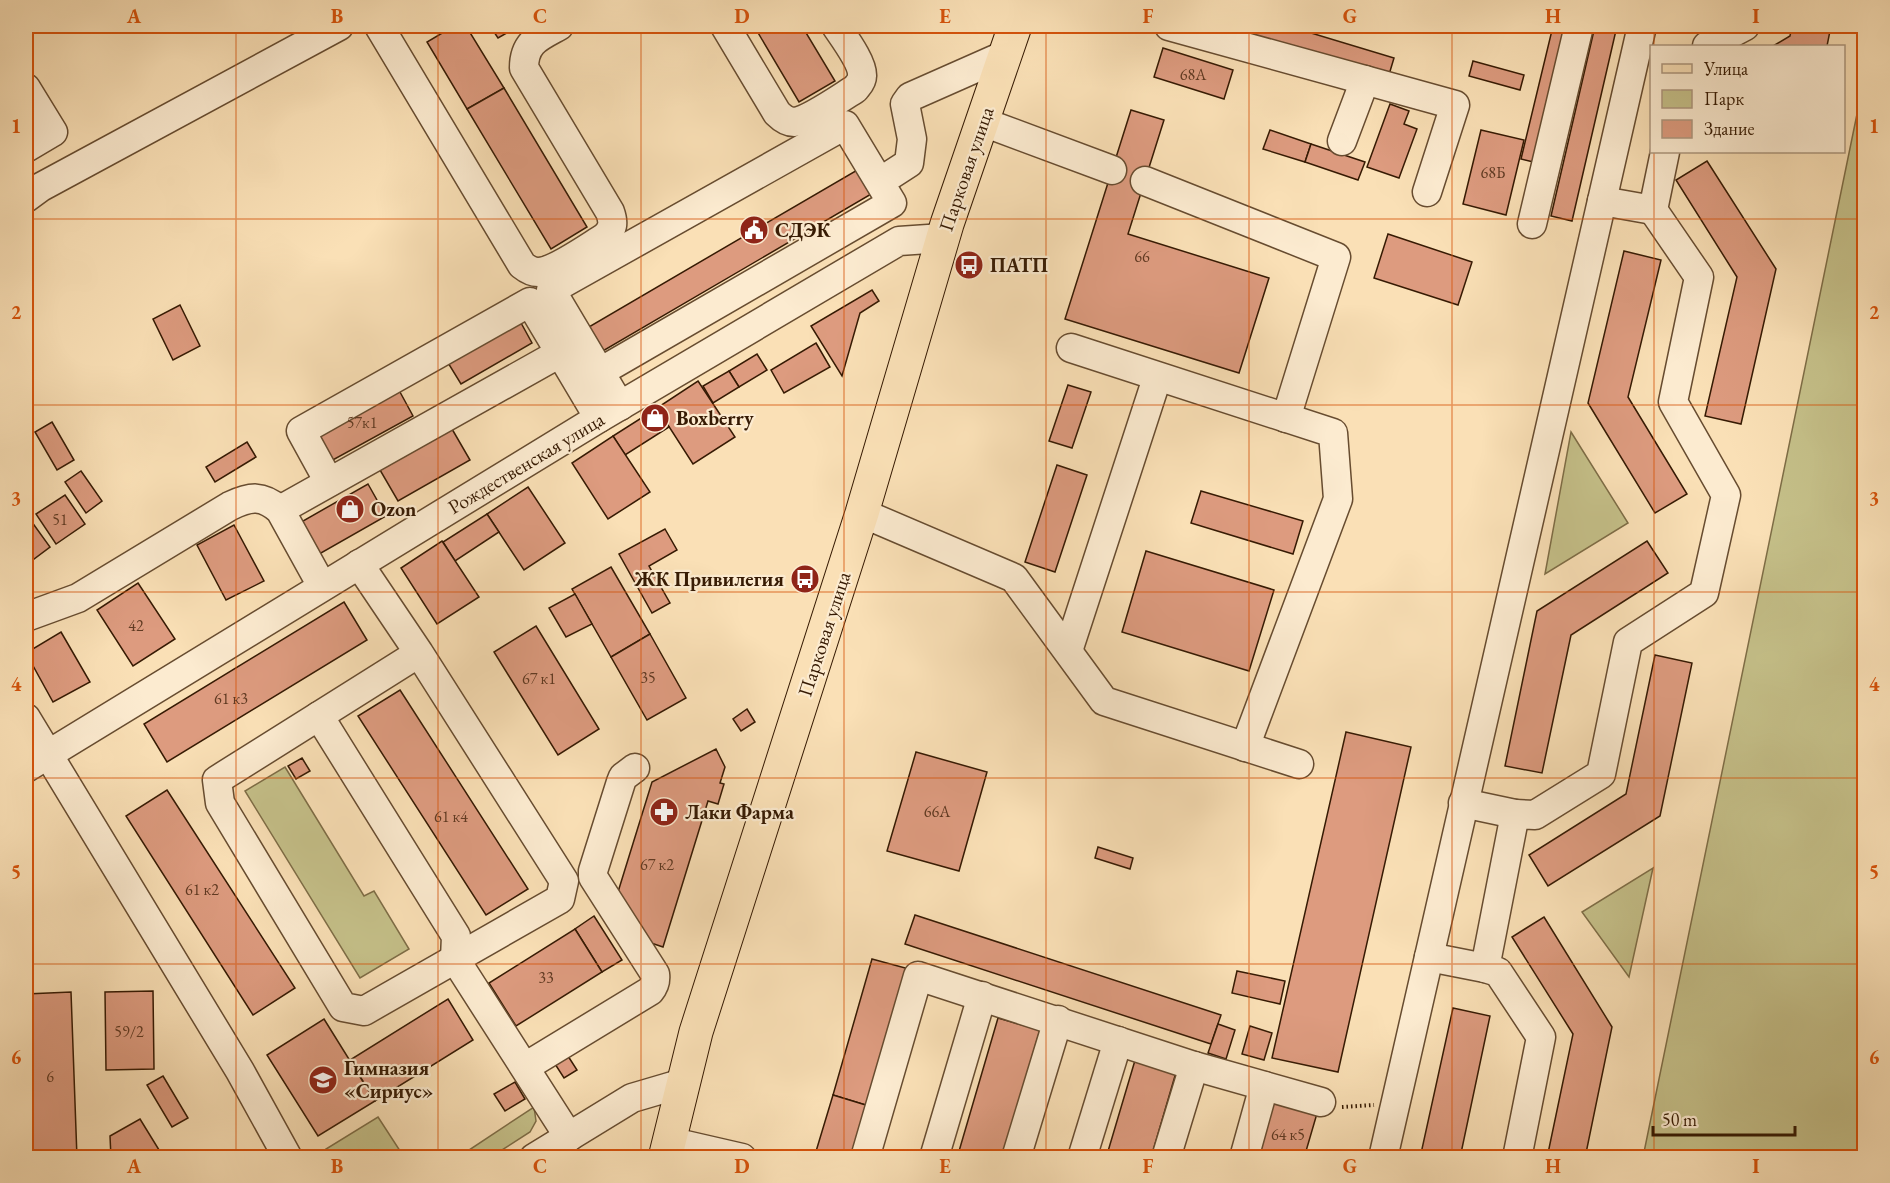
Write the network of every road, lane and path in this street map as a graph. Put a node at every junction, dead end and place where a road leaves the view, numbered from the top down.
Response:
1 (339, 26) edge
2 (379, 26) edge
3 (559, 26) edge
4 (725, 26) edge
5 (836, 26) edge
6 (1169, 26) edge
7 (1579, 26) edge
8 (1745, 26) edge
9 (1010, 40) edge
10 (1644, 42) edge
11 (1709, 45) edge
12 (1365, 80) junction
13 (26, 88) edge
14 (982, 122) junction
15 (1342, 141) dead end
16 (26, 148) edge
17 (1665, 153) edge
18 (1112, 170) dead end
19 (892, 174) dead end
20 (1145, 181) dead end
21 (1427, 192) dead end
22 (26, 198) edge
23 (1602, 201) junction
24 (1653, 210) junction
25 (1532, 224) dead end
26 (943, 238) junction
27 (818, 246) junction
28 (838, 277) junction
29 (718, 304) junction
30 (739, 336) junction
31 (1071, 348) dead end
32 (560, 353) junction
33 (600, 372) junction
34 (1157, 378) junction
35 (609, 412) junction
36 (1286, 418) junction
37 (329, 482) junction
38 (280, 510) junction
39 (862, 513) junction
40 (359, 564) junction
41 (322, 586) junction
42 (26, 617) edge
43 (1068, 651) junction
44 (419, 653) junction
45 (319, 716) junction
46 (26, 718) edge
47 (1245, 747) junction
48 (37, 761) edge
49 (1299, 764) dead end
50 (635, 768) dead end
51 (1463, 803) junction
52 (1515, 814) junction
53 (1428, 957) junction
54 (455, 959) junction
55 (1485, 968) junction
56 (982, 996) junction
57 (1058, 1020) junction
58 (1118, 1041) junction
59 (525, 1066) junction
60 (1194, 1066) junction
61 (682, 1083) junction
62 (1264, 1086) junction
63 (1321, 1102) joint
64 (1381, 1105) dead end
65 (569, 1137) junction
66 (667, 1149) edge
67 (288, 1158) edge
68 (534, 1158) edge
69 (741, 1158) edge
70 (865, 1158) edge
71 (934, 1158) edge
72 (1016, 1158) edge
73 (1082, 1158) edge
74 (1166, 1158) edge
75 (1244, 1158) edge
76 (1383, 1158) edge
77 (1517, 1158) edge

1 - 22 street
2 - 3 street
4 - 5 street
6 - 12 street
7 - 25 street
8 - 11 street
9 - 14 main road, Парковая улица
9 - 19 street
10 - 23 street
12 - 15 street
12 - 21 street
13 - 16 street
14 - 18 street
14 - 26 main road, Парковая улица
17 - 24 street
20 - 36 street
23 - 24 street
23 - 51 street
24 - 52 street
26 - 28 street, Рождественская улица
26 - 39 main road, Парковая улица
27 - 28 street
27 - 29 street
27 - 33 street
28 - 30 street, Рождественская улица
29 - 30 street
29 - 33 street
30 - 35 street, Рождественская улица
31 - 34 street
32 - 35 street
32 - 37 street
32 - 37 street
33 - 35 street
34 - 36 street
34 - 43 street
35 - 40 street, Рождественская улица
36 - 47 street
37 - 38 street
38 - 41 street
38 - 42 street
39 - 43 street
39 - 61 main road, Парковая улица
40 - 41 street, Рождественская улица
40 - 44 street
41 - 48 street, Рождественская улица
43 - 47 street
44 - 45 street
44 - 54 street
45 - 54 street
45 - 54 street
46 - 48 street
47 - 49 street
48 - 67 street
50 - 59 street
51 - 52 street
51 - 53 street
52 - 55 street
53 - 55 street
53 - 76 street
54 - 59 street
55 - 77 street
56 - 57 street
56 - 70 street
56 - 71 street
57 - 58 street
57 - 72 street
58 - 60 street
58 - 73 street
59 - 65 street
60 - 62 street
60 - 74 street
61 - 65 street
61 - 66 main road, Парковая улица
62 - 63 street
62 - 75 street
63 - 64 path
65 - 68 street
66 - 69 street

